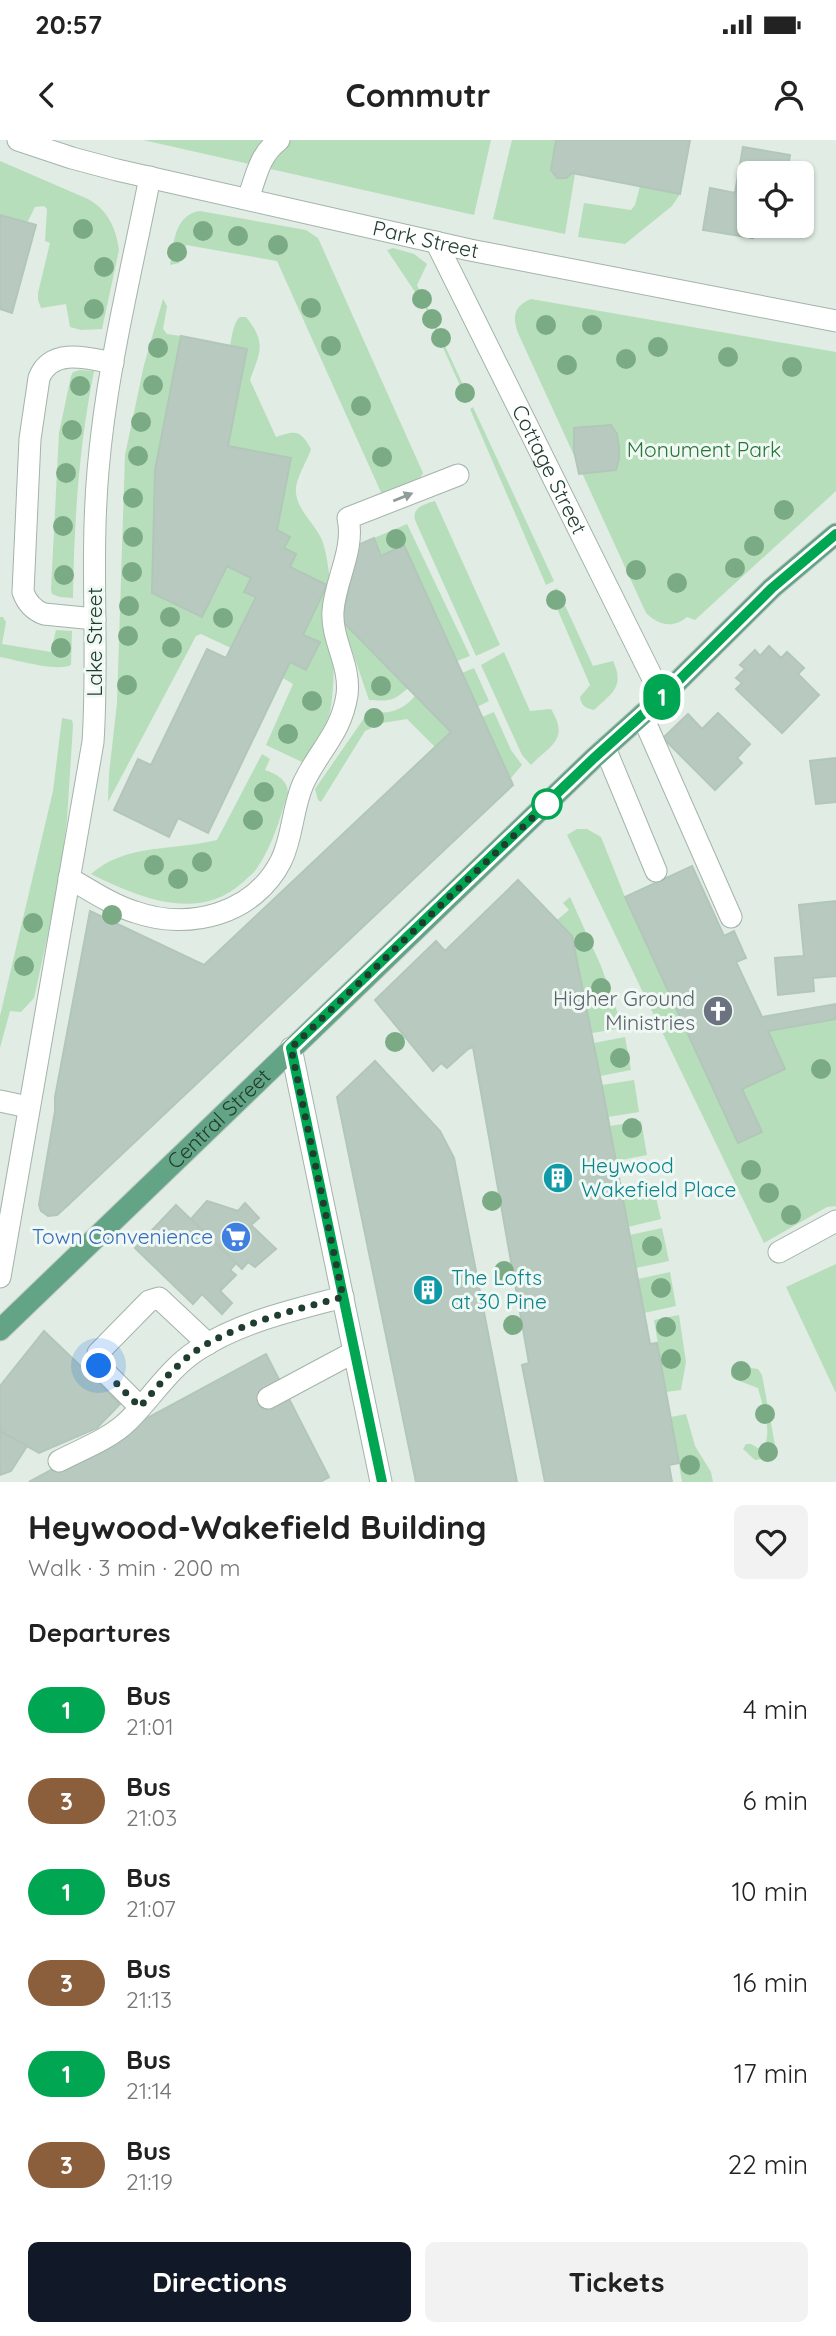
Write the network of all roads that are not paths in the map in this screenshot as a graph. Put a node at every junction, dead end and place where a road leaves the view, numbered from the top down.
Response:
1 (18, 140) edge
2 (279, 140) edge
3 (150, 177) junction
4 (248, 200) junction
5 (436, 242) junction
6 (836, 321) edge
7 (113, 363) junction
8 (458, 475) dead end
9 (834, 541) edge
10 (95, 619) junction
11 (662, 697) junction
12 (642, 715) junction
13 (605, 748) junction
14 (656, 871) dead end
15 (69, 878) junction
16 (732, 917) dead end
17 (291, 1048) junction
18 (0, 1101) edge
19 (28, 1107) junction
20 (836, 1221) edge
21 (779, 1252) dead end
22 (0, 1277) edge
23 (343, 1297) junction
24 (0, 1330) edge
25 (208, 1344) junction
26 (356, 1359) junction
27 (271, 1403) dead end
28 (140, 1407) junction
29 (59, 1461) dead end
30 (382, 1482) edge

1 - 3 street, Park Street
2 - 4 street
3 - 4 street, Park Street
3 - 7 street, Lake Street
4 - 5 street, Park Street
5 - 6 street, Park Street
5 - 11 street, Cottage Street
7 - 10 street, Lake Street
7 - 10 street
15 -> 8 street
9 - 11 main road, Central Street
10 - 15 street, Lake Street
11 - 12 main road, Central Street
12 - 13 main road, Central Street
12 - 16 street
13 - 14 street
13 - 17 main road, Central Street
15 - 19 street, Lake Street
17 - 23 street
17 - 24 main road, Central Street
18 - 19 street
19 - 22 street, Lake Street
20 - 21 street
23 - 25 street
23 - 26 street
25 - 28 street
25 - 28 street
26 - 27 street
26 - 30 street
28 - 29 street

